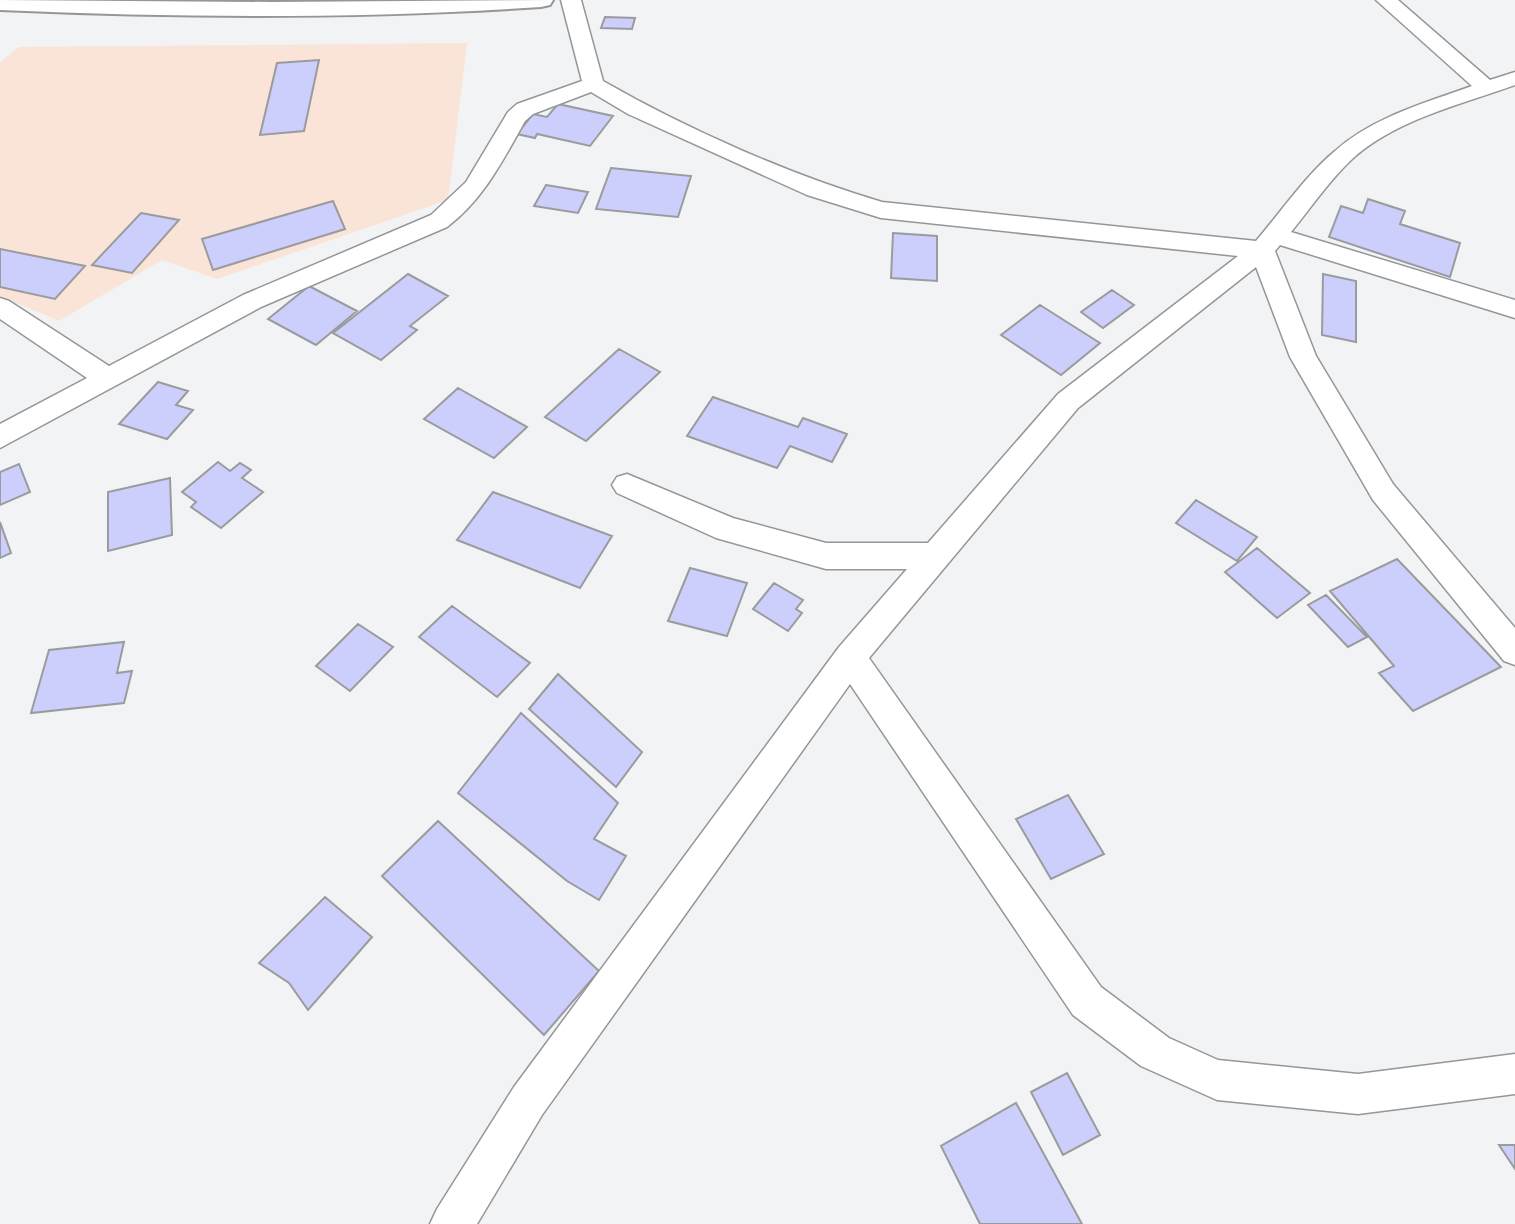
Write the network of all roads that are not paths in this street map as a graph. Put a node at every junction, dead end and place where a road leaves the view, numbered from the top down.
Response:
1 (541, 0) edge
2 (571, 0) edge
3 (1386, 0) edge
4 (0, 3) edge
5 (1501, 83) edge
6 (593, 84) junction
7 (1268, 243) junction
8 (0, 307) edge
9 (1515, 309) edge
10 (109, 379) junction
11 (0, 437) edge
12 (627, 485) dead end
13 (937, 556) junction
14 (1515, 651) edge
15 (850, 657) junction
16 (1515, 1074) edge
17 (452, 1224) edge

1 - 4 highway
2 - 6 street
3 - 5 street
5 - 7 street
6 - 7 street
6 - 10 street
7 - 9 street
7 - 13 street
7 - 14 street
8 - 10 street
10 - 11 street
12 - 13 street
13 - 15 street
15 - 16 street
15 - 17 street

